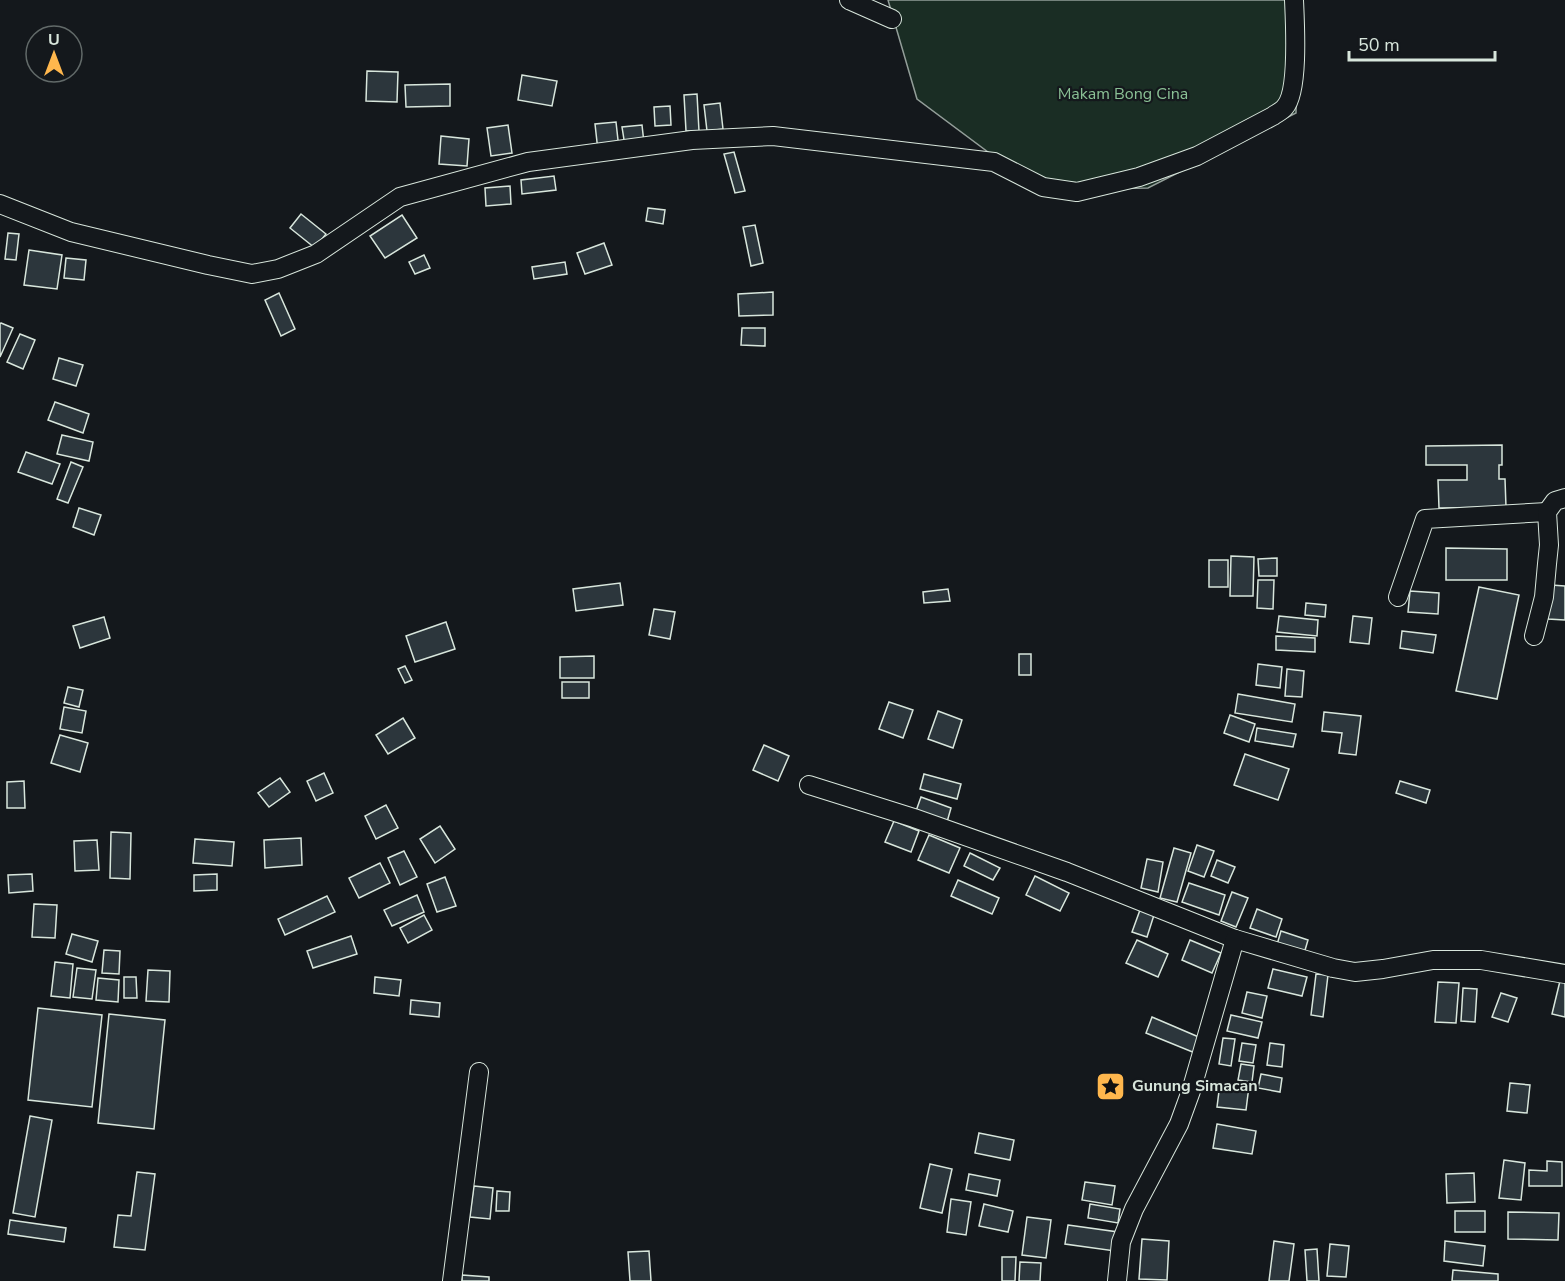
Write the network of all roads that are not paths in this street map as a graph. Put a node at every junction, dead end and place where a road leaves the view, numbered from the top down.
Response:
1 (849, 0) edge
2 (1294, 0) edge
3 (892, 19) dead end
4 (0, 204) edge
5 (1565, 498) edge
6 (1547, 513) junction
7 (1398, 597) dead end
8 (1534, 636) dead end
9 (809, 785) dead end
10 (1235, 939) junction
11 (1565, 974) edge
12 (479, 1071) dead end
13 (452, 1281) edge
14 (1117, 1281) edge

1 - 3 street
2 - 4 street
5 - 6 street
6 - 7 street
6 - 8 street
9 - 10 street
10 - 11 street
10 - 14 street
12 - 13 street

